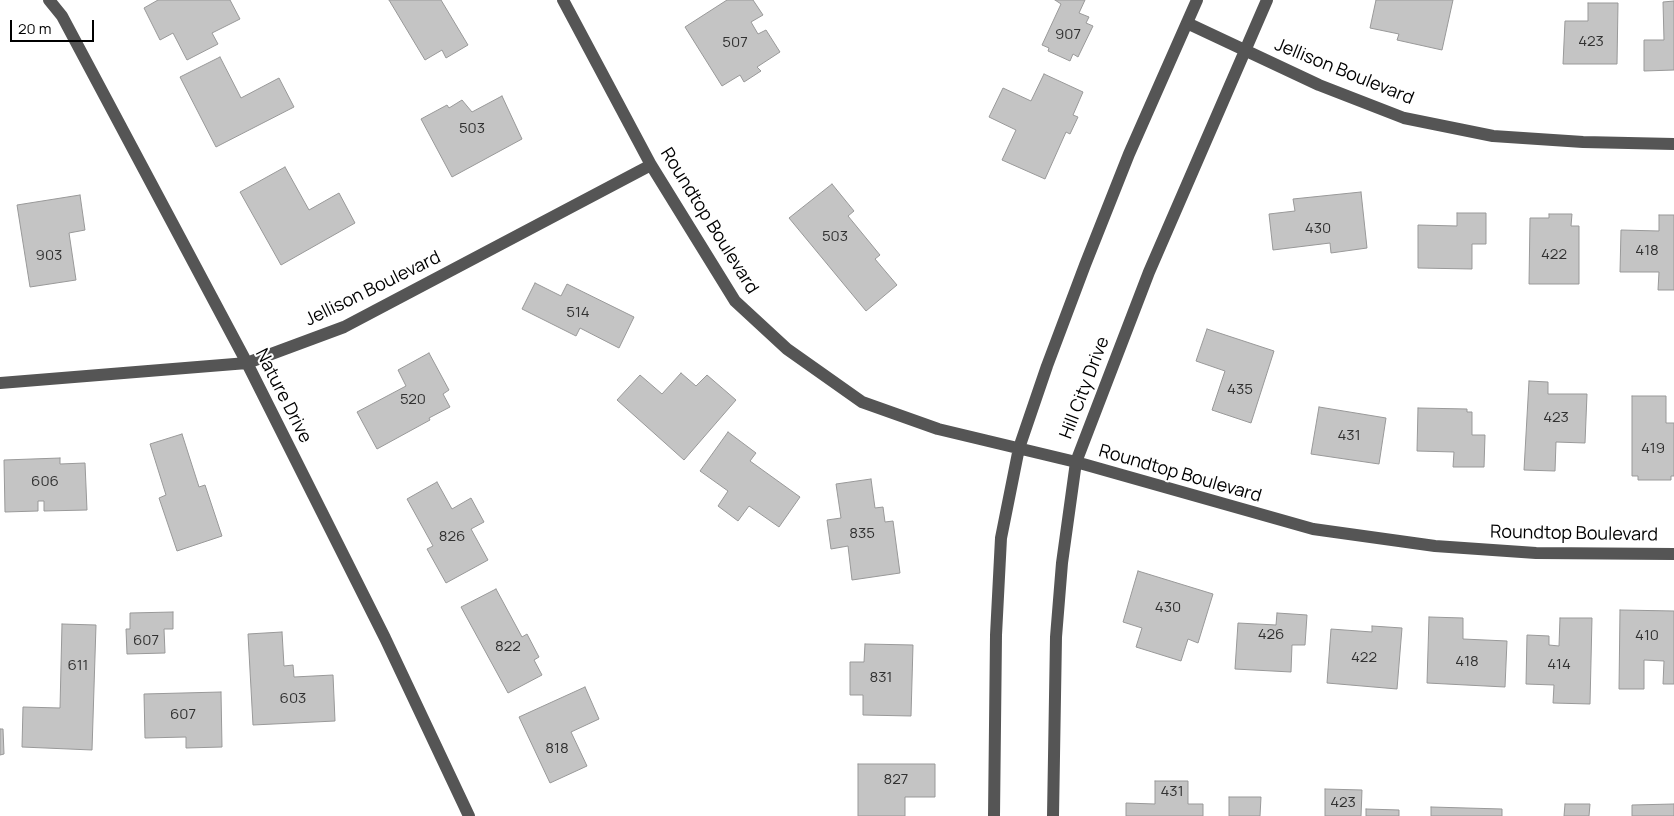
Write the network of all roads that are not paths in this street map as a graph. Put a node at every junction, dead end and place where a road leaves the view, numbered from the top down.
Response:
1 (49, 0) edge
2 (563, 0) edge
3 (1197, 0) edge
4 (1267, 0) edge
5 (1187, 23) junction
6 (1245, 50) junction
7 (1674, 144) edge
8 (651, 165) junction
9 (247, 364) junction
10 (0, 383) edge
11 (1019, 448) junction
12 (1076, 462) junction
13 (1674, 554) edge
14 (469, 816) edge
15 (994, 816) edge
16 (1053, 816) edge

1 - 9 street, Nature Drive
2 - 8 street, Roundtop Boulevard
3 - 5 street
4 - 6 street, Hill City Drive
5 - 6 street, Jellison Boulevard
5 - 11 street
6 - 7 street, Jellison Boulevard
6 - 12 street, Hill City Drive
8 - 9 street, Jellison Boulevard
8 - 11 street, Roundtop Boulevard
9 - 10 street, Jellison Boulevard
9 - 14 street, Nature Drive
11 - 12 street, Roundtop Boulevard
11 - 15 street
12 - 13 street, Roundtop Boulevard
12 - 16 street, Hill City Drive

